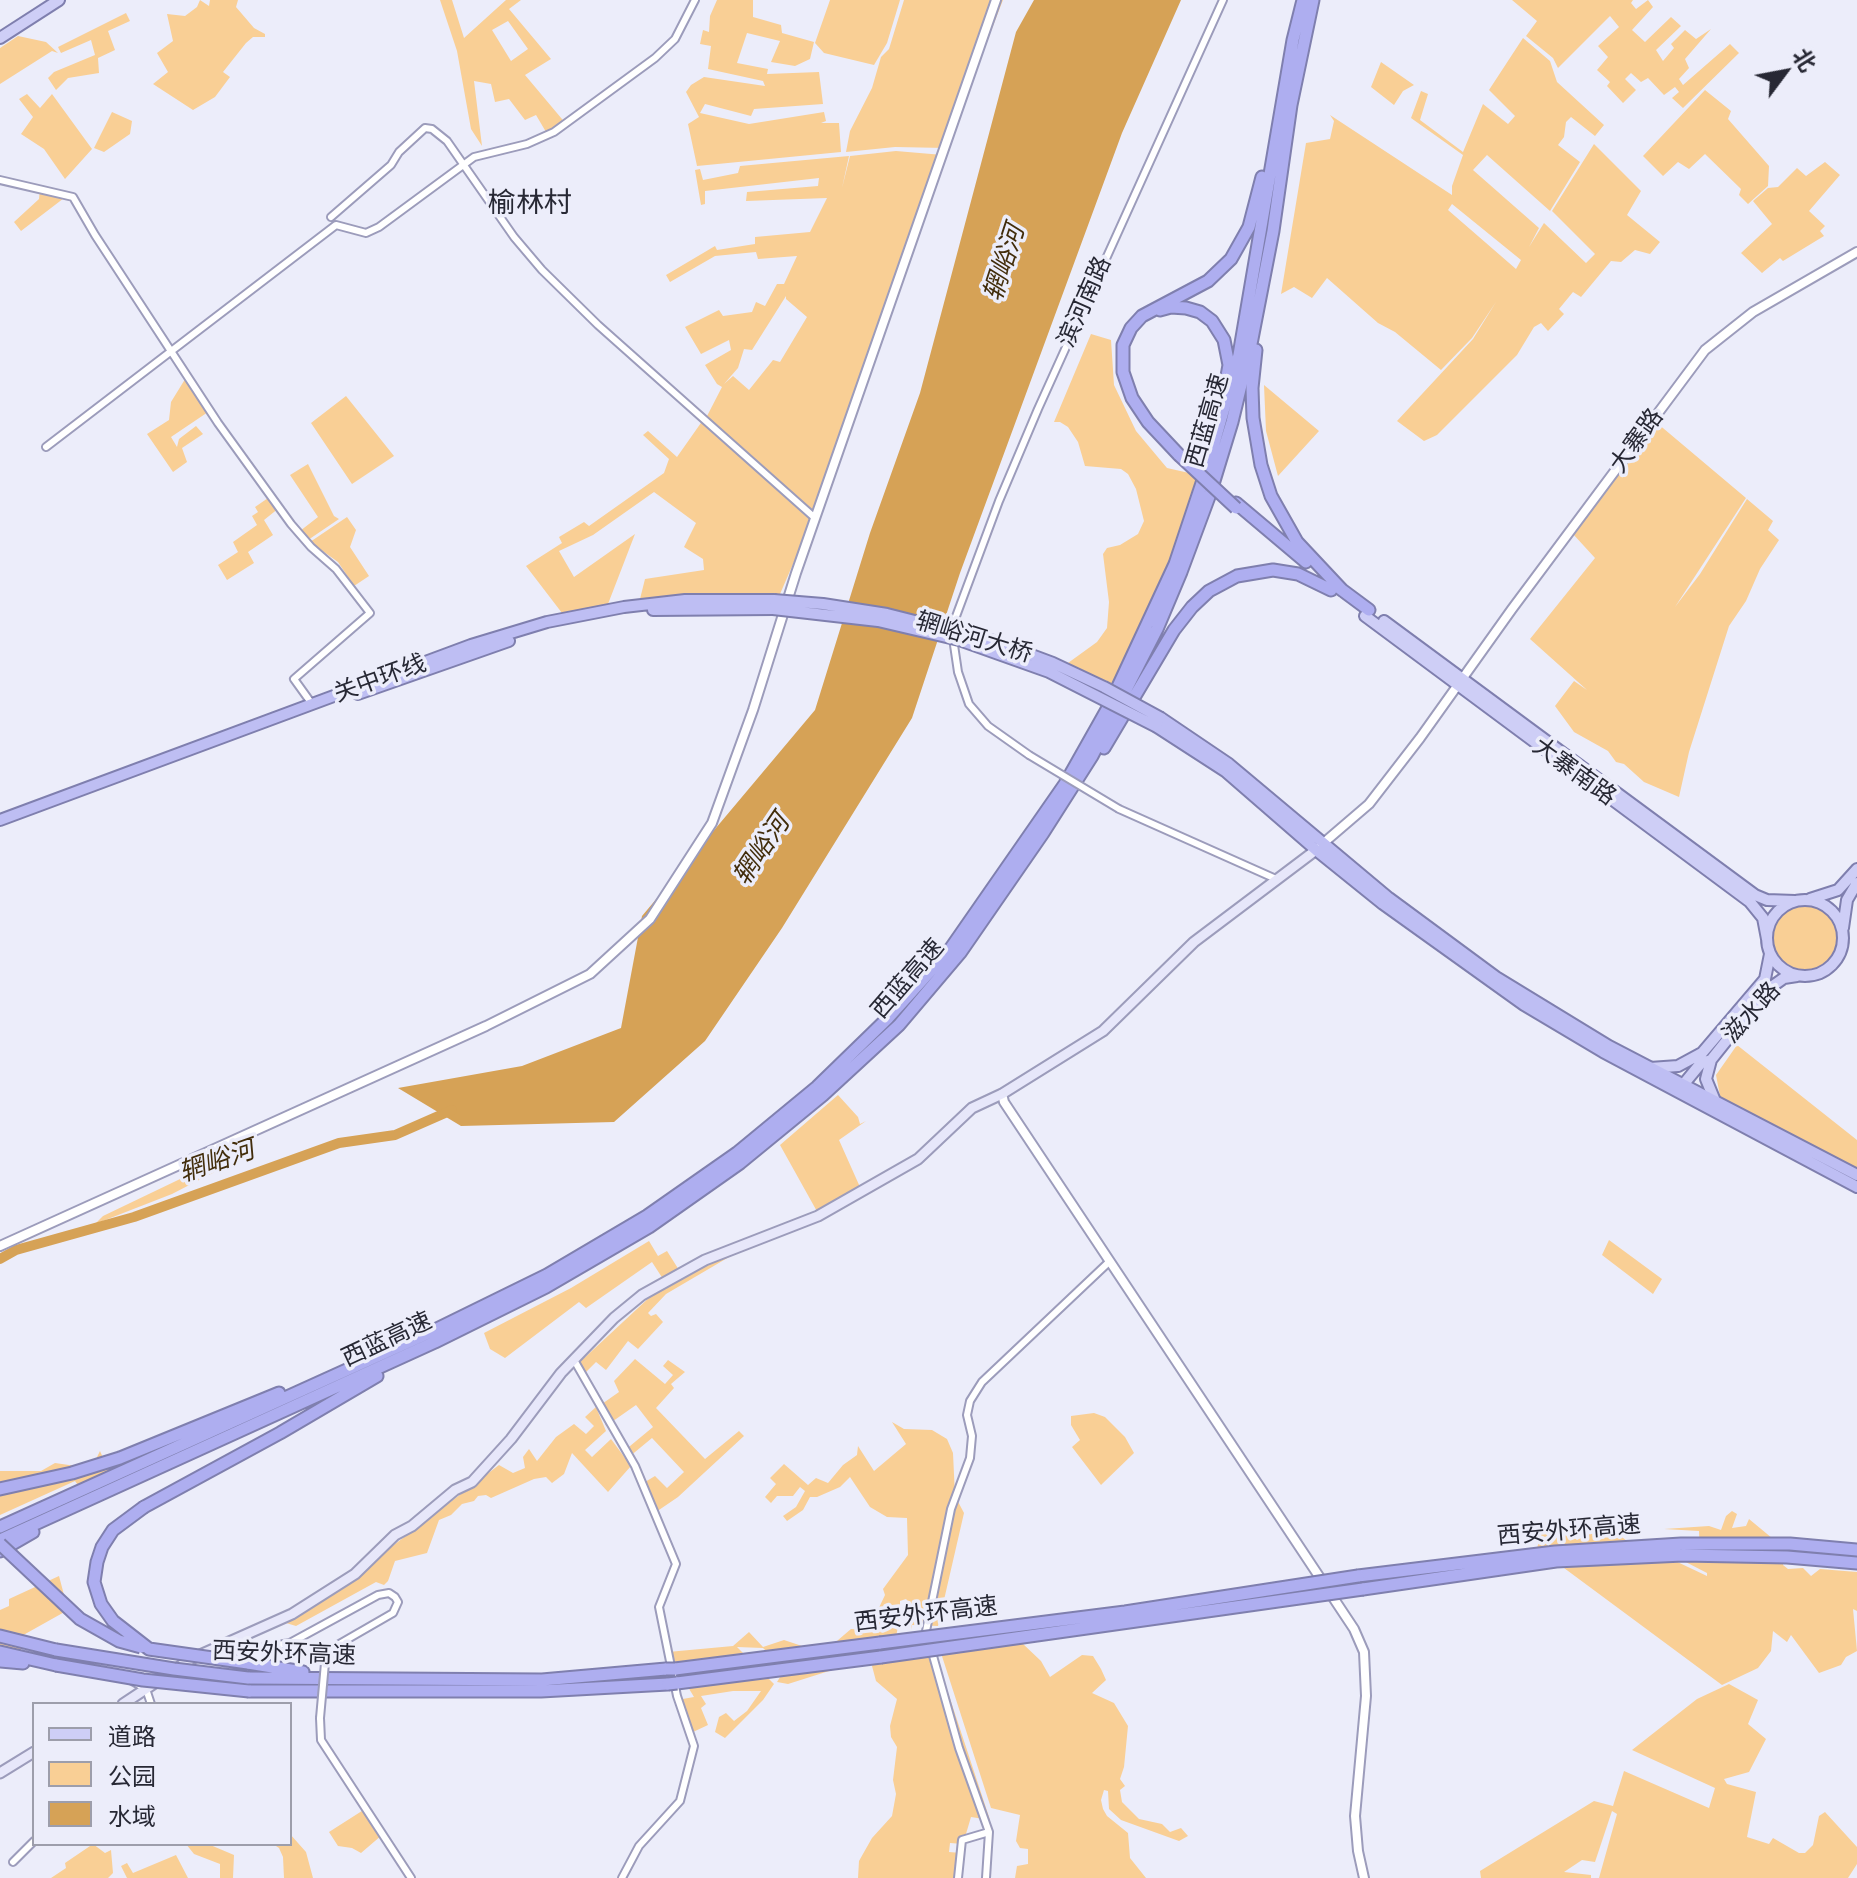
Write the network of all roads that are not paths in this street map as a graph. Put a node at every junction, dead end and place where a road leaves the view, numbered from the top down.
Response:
1 (59, 0) edge
2 (695, 0) edge
3 (996, 0) edge
4 (1223, 0) edge
5 (1303, 0) edge
6 (1313, 0) edge
7 (0, 38) edge
8 (1293, 40) junction
9 (465, 164) junction
10 (0, 180) edge
11 (331, 217) dead end
12 (1273, 231) junction
13 (1857, 252) edge
14 (170, 349) junction
15 (1214, 445) junction
16 (46, 447) dead end
17 (1180, 453) junction
18 (815, 518) junction
19 (1336, 590) junction
20 (773, 604) junction
21 (1367, 613) joint
22 (1459, 682) junction
23 (312, 704) junction
24 (0, 820) edge
25 (0, 827) edge
26 (1043, 833) junction
27 (1320, 846) junction
28 (1857, 869) edge
29 (1277, 880) junction
30 (1857, 883) edge
31 (1807, 900) junction
32 (1795, 901) junction
33 (1843, 938) junction
34 (1767, 939) junction
35 (1770, 952) junction
36 (1799, 975) junction
37 (1705, 1058) junction
38 (1650, 1068) junction
39 (1681, 1088) junction
40 (1002, 1094) junction
41 (1717, 1103) junction
42 (1857, 1175) edge
43 (1857, 1187) edge
44 (0, 1246) edge
45 (1110, 1261) junction
46 (437, 1329) junction
47 (435, 1342) junction
48 (574, 1360) junction
49 (128, 1476) junction
50 (0, 1489) edge
51 (82, 1496) junction
52 (0, 1527) edge
53 (0, 1542) edge
54 (1857, 1550) edge
55 (0, 1551) edge
56 (1857, 1563) edge
57 (0, 1636) edge
58 (222, 1645) junction
59 (149, 1649) junction
60 (0, 1650) edge
61 (0, 1661) edge
62 (56, 1665) junction
63 (335, 1678) junction
64 (146, 1689) junction
65 (126, 1702) edge
66 (150, 1702) edge
67 (32, 1756) edge
68 (0, 1773) edge
69 (989, 1832) junction
70 (32, 1843) edge
71 (13, 1862) dead end
72 (411, 1878) edge
73 (622, 1878) edge
74 (958, 1878) edge
75 (986, 1878) edge
76 (1364, 1878) edge

1 - 7 main road
2 - 9 street
3 - 18 street
4 - 29 street, 滨河南路, bridge
5 - 8 highway, 西蓝高速
6 - 12 highway, 西蓝高速
8 - 15 highway, 西蓝高速
8 - 17 highway
9 - 11 street
9 - 14 street
9 - 18 street
10 - 14 street
12 - 19 highway
12 - 26 highway, 西蓝高速
13 - 22 street, 大寨路
14 - 16 street
14 - 23 street
15 - 17 highway
15 - 46 highway, 西蓝高速
17 - 19 highway, bridge
18 - 44 street
19 - 21 highway
19 - 26 highway
20 - 23 highway, 关中环线
20 - 25 highway, 关中环线
20 - 27 highway, 辋峪河大桥, bridge
21 - 22 main road, 大寨南路
22 - 27 street, 大寨路
22 - 32 main road, 大寨南路
22 - 34 main road, 大寨南路
23 - 24 highway, 关中环线
26 - 47 highway, 西蓝高速
27 - 29 main road
27 - 38 highway
27 - 39 highway
28 - 31 main road
29 - 40 main road
30 - 33 main road
31 - 32 main road
31 - 33 main road
32 - 34 main road
33 - 36 main road
34 - 35 main road
35 - 36 main road
35 - 37 main road, 滋水路
36 - 37 main road, 滋水路
37 - 38 main road
37 - 39 main road
37 - 41 main road
38 - 39 highway
39 - 41 highway
39 - 43 highway
40 - 45 street
40 - 48 main road
41 - 42 highway
45 - 69 street
45 - 76 street
46 - 49 highway, 西蓝高速
46 - 50 highway
47 - 49 highway, 西蓝高速
47 - 59 highway, bridge
48 - 58 main road
48 - 73 street
49 - 51 highway, 西蓝高速
51 - 52 highway, 西蓝高速
51 - 53 highway, 西蓝高速
51 - 55 highway
53 - 59 highway, bridge
54 - 63 highway, 西安外环高速, bridge
56 - 62 highway, 西安外环高速, bridge
57 - 63 highway, 西安外环高速, bridge
58 - 64 main road
58 - 72 street, bridge
59 - 63 highway, bridge
60 - 62 highway, 西安外环高速
60 - 64 street
61 - 62 highway
64 - 65 main road
64 - 66 street
67 - 68 main road
69 - 74 street
69 - 75 street
70 - 71 street

